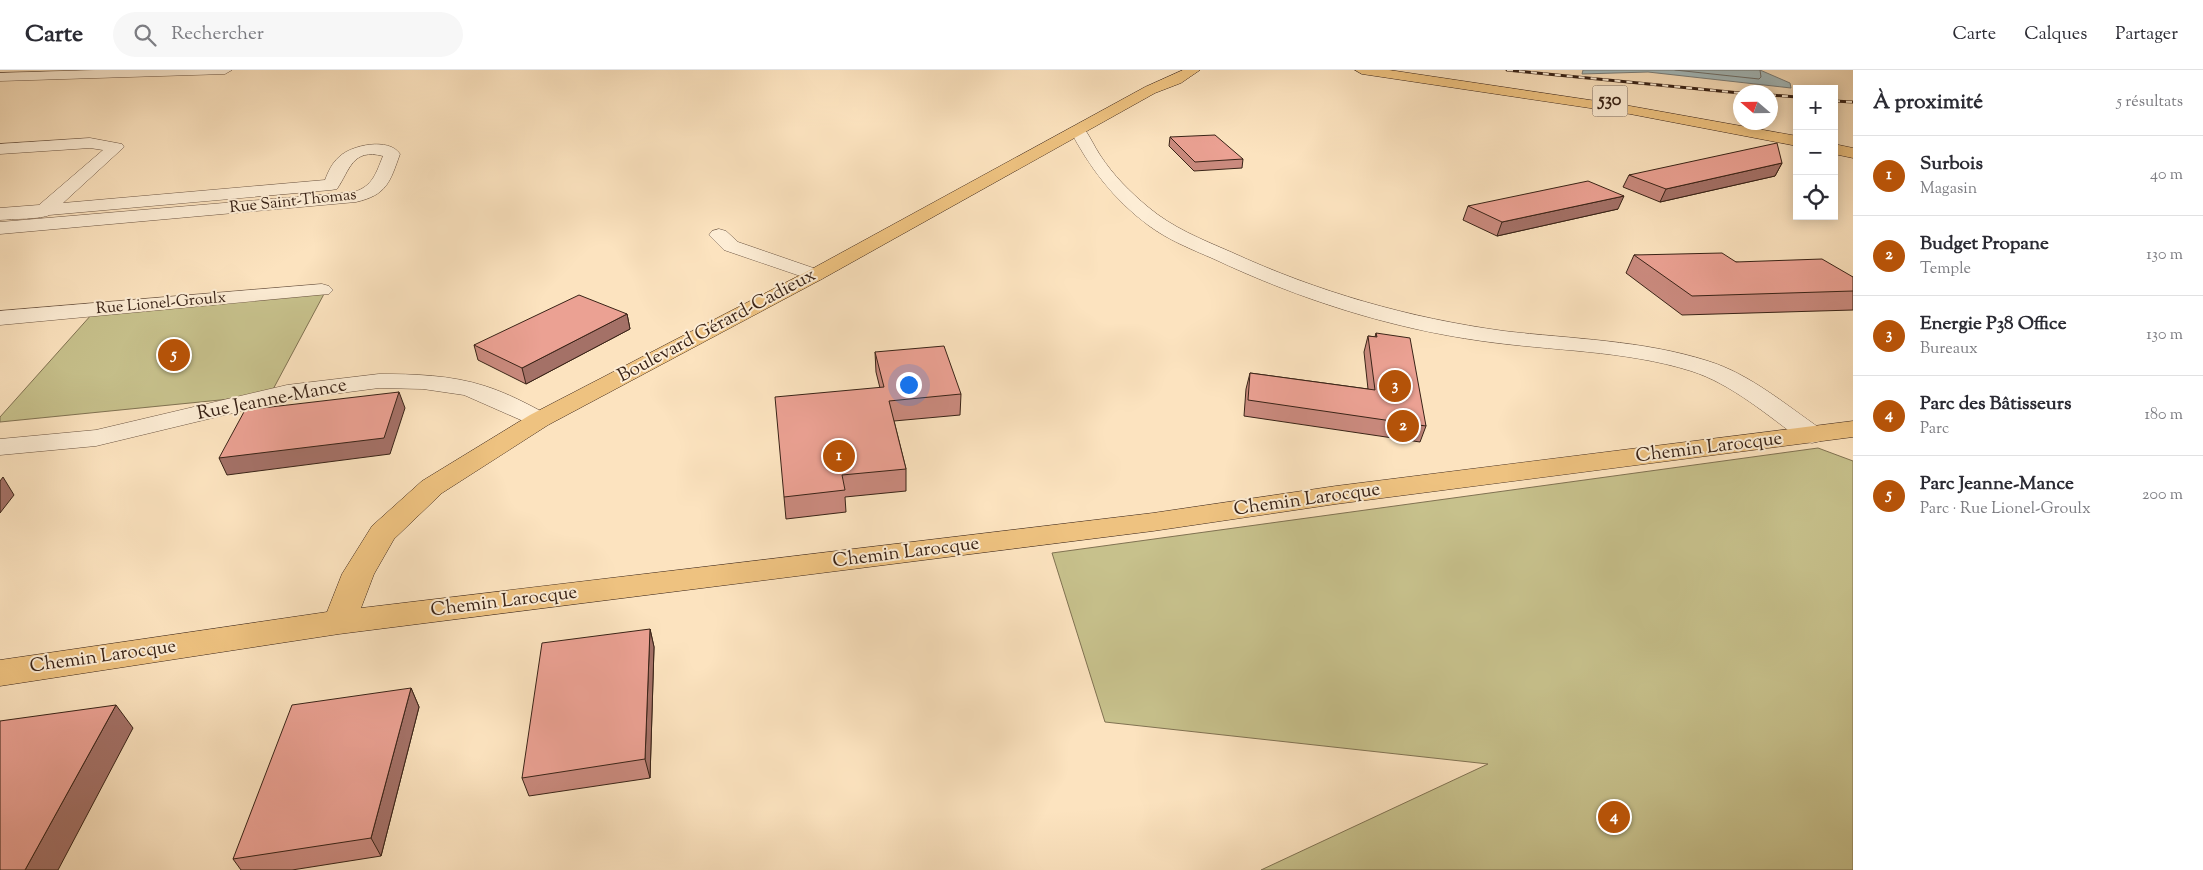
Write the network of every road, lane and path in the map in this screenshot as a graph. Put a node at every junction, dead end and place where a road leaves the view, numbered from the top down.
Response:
1 (189, 70) edge
2 (225, 70) edge
3 (1177, 70) edge
4 (1193, 70) edge
5 (1362, 70) edge
6 (1410, 70) edge
7 (0, 77) edge
8 (1150, 90) junction
9 (1078, 130) junction
10 (1793, 134) edge
11 (1793, 139) edge
12 (1838, 144) edge
13 (1853, 147) edge
14 (0, 149) edge
15 (1838, 150) edge
16 (1853, 153) edge
17 (331, 185) junction
18 (363, 196) junction
19 (44, 210) junction
20 (0, 214) edge
21 (26, 226) junction
22 (0, 228) edge
23 (720, 235) dead end
24 (815, 275) junction
25 (322, 290) dead end
26 (0, 318) edge
27 (539, 420) junction
28 (1853, 429) edge
29 (1812, 435) junction
30 (0, 447) edge
31 (339, 622) junction
32 (0, 673) edge

1 - 2 street
1 - 7 street
3 - 8 main road, Boulevard Gérard-Cadieux
4 - 8 main road, Boulevard Gérard-Cadieux
5 - 11 main road, 530
6 - 10 main road, 530
8 - 9 main road, Boulevard Gérard-Cadieux
9 - 24 main road, Boulevard Gérard-Cadieux
9 - 29 street, Chemin Larocque
12 - 13 main road
14 - 19 street
15 - 16 main road
17 - 18 street
17 - 18 street, Rue Saint-Thomas
17 - 19 street, Rue Saint-Thomas
18 - 21 street, Rue Saint-Thomas
19 - 20 street, Rue Saint-Thomas
19 - 21 street
21 - 22 street, Rue Saint-Thomas
23 - 24 street
24 - 27 main road, Boulevard Gérard-Cadieux
25 - 26 street, Rue Lionel-Groulx
27 - 30 street, Rue Jeanne-Mance
27 - 31 main road, Boulevard Gérard-Cadieux
28 - 29 main road, Chemin Larocque
29 - 31 main road, Chemin Larocque
31 - 32 main road, Chemin Larocque

